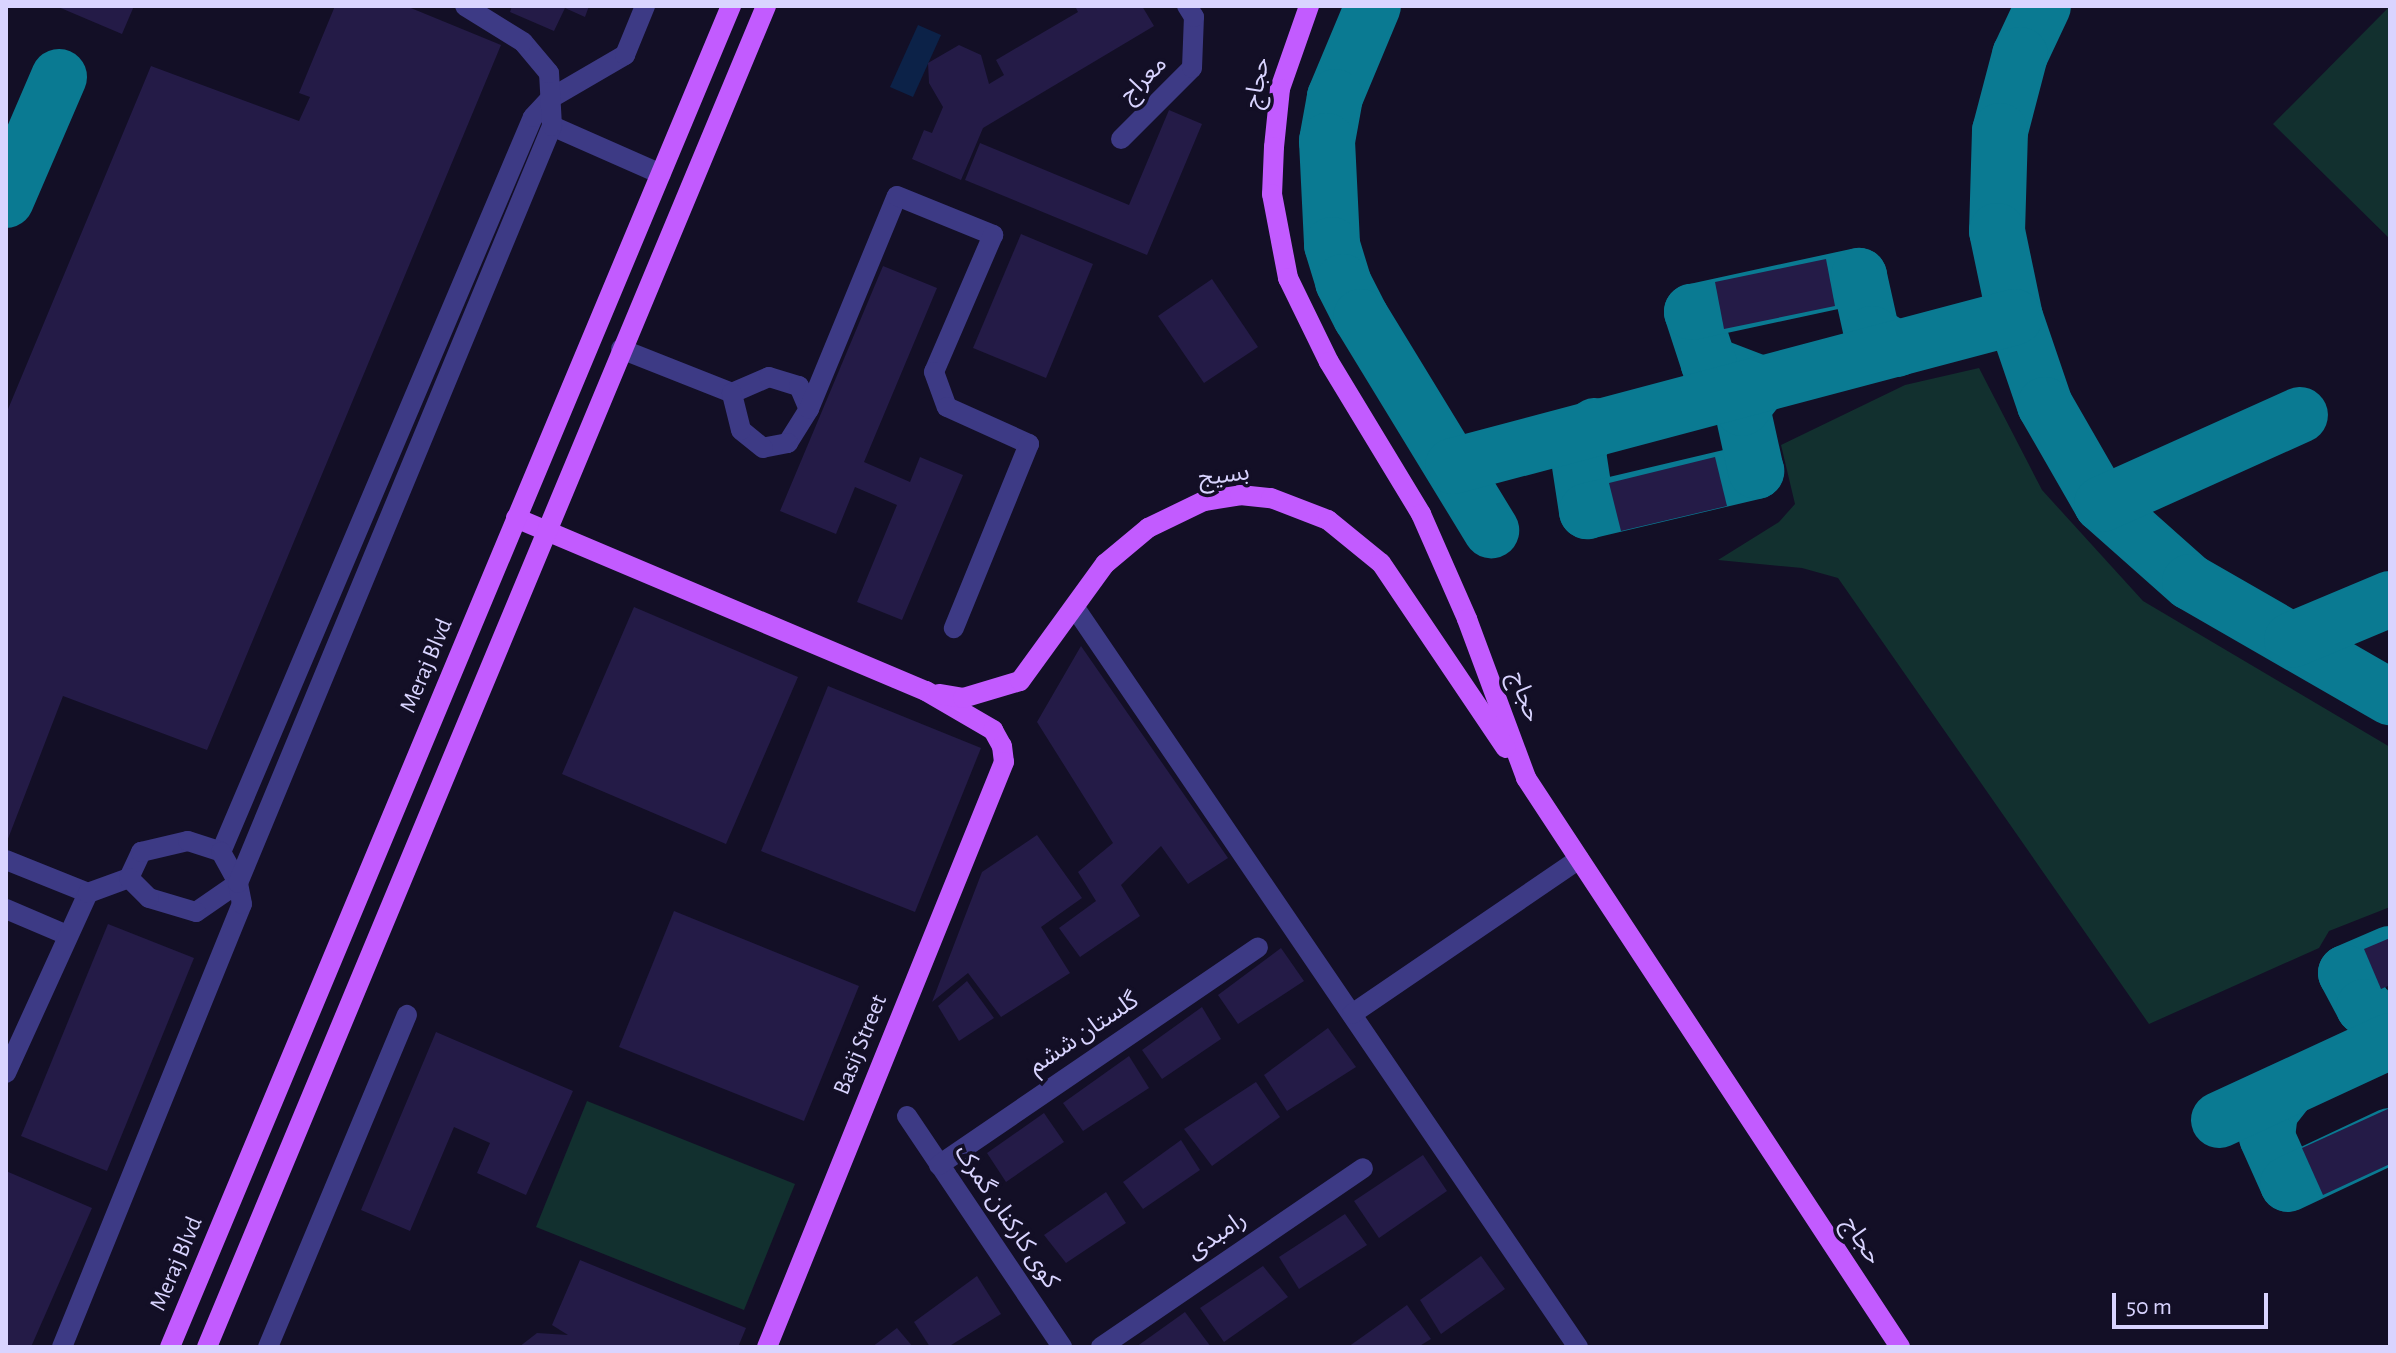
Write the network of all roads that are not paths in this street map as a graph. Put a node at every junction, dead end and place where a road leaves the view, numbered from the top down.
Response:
1 (465, 6) edge
2 (645, 6) edge
3 (731, 6) edge
4 (766, 6) edge
5 (1187, 6) edge
6 (1309, 6) edge
7 (551, 98) junction
8 (552, 126) junction
9 (1121, 139) dead end
10 (661, 174) junction
11 (689, 185) junction
12 (621, 349) junction
13 (732, 393) junction
14 (809, 409) junction
15 (516, 518) junction
16 (547, 530) junction
17 (1075, 608) junction
18 (954, 628) dead end
19 (926, 691) junction
20 (1526, 778) junction
21 (221, 852) junction
22 (1579, 859) junction
23 (6, 860) edge
24 (129, 878) junction
25 (238, 883) junction
26 (88, 893) junction
27 (6, 909) edge
28 (67, 935) junction
29 (1258, 947) dead end
30 (1352, 1014) junction
31 (407, 1015) dead end
32 (6, 1073) edge
33 (907, 1116) dead end
34 (939, 1165) junction
35 (1363, 1168) dead end
36 (62, 1347) edge
37 (170, 1347) edge
38 (207, 1347) edge
39 (268, 1347) edge
40 (767, 1347) edge
41 (1062, 1347) edge
42 (1101, 1347) edge
43 (1578, 1347) edge
44 (1900, 1347) edge

1 - 7 street
2 - 7 street
3 - 10 main road, Meraj Blvd
4 - 11 main road
5 - 9 street, معراج
6 - 20 main road, حجاج
7 - 8 street
7 - 21 street
8 - 10 street
8 - 25 street
10 - 11 main road
10 - 15 main road, Meraj Blvd
11 - 12 main road
12 - 13 street
12 - 16 main road
13 - 14 street
13 - 14 street
14 - 18 street
15 - 16 main road
15 - 37 main road, Meraj Blvd
16 - 19 main road
16 - 38 main road
17 - 19 main road, بسیج
17 - 20 main road, بسیج
17 - 30 street
19 - 40 main road, Basij Street
20 - 22 main road, حجاج
21 - 24 street
21 - 25 street
22 - 30 street
22 - 44 main road, حجاج
23 - 26 street
24 - 25 street
24 - 26 street
25 - 36 street
26 - 28 street
27 - 28 street
28 - 32 street
29 - 34 street, گلستان ششم
30 - 43 street
31 - 39 street
33 - 34 street, کوی کارکنان گمرک
34 - 41 street, کوی کارکنان گمرک
35 - 42 street, رامبدی

